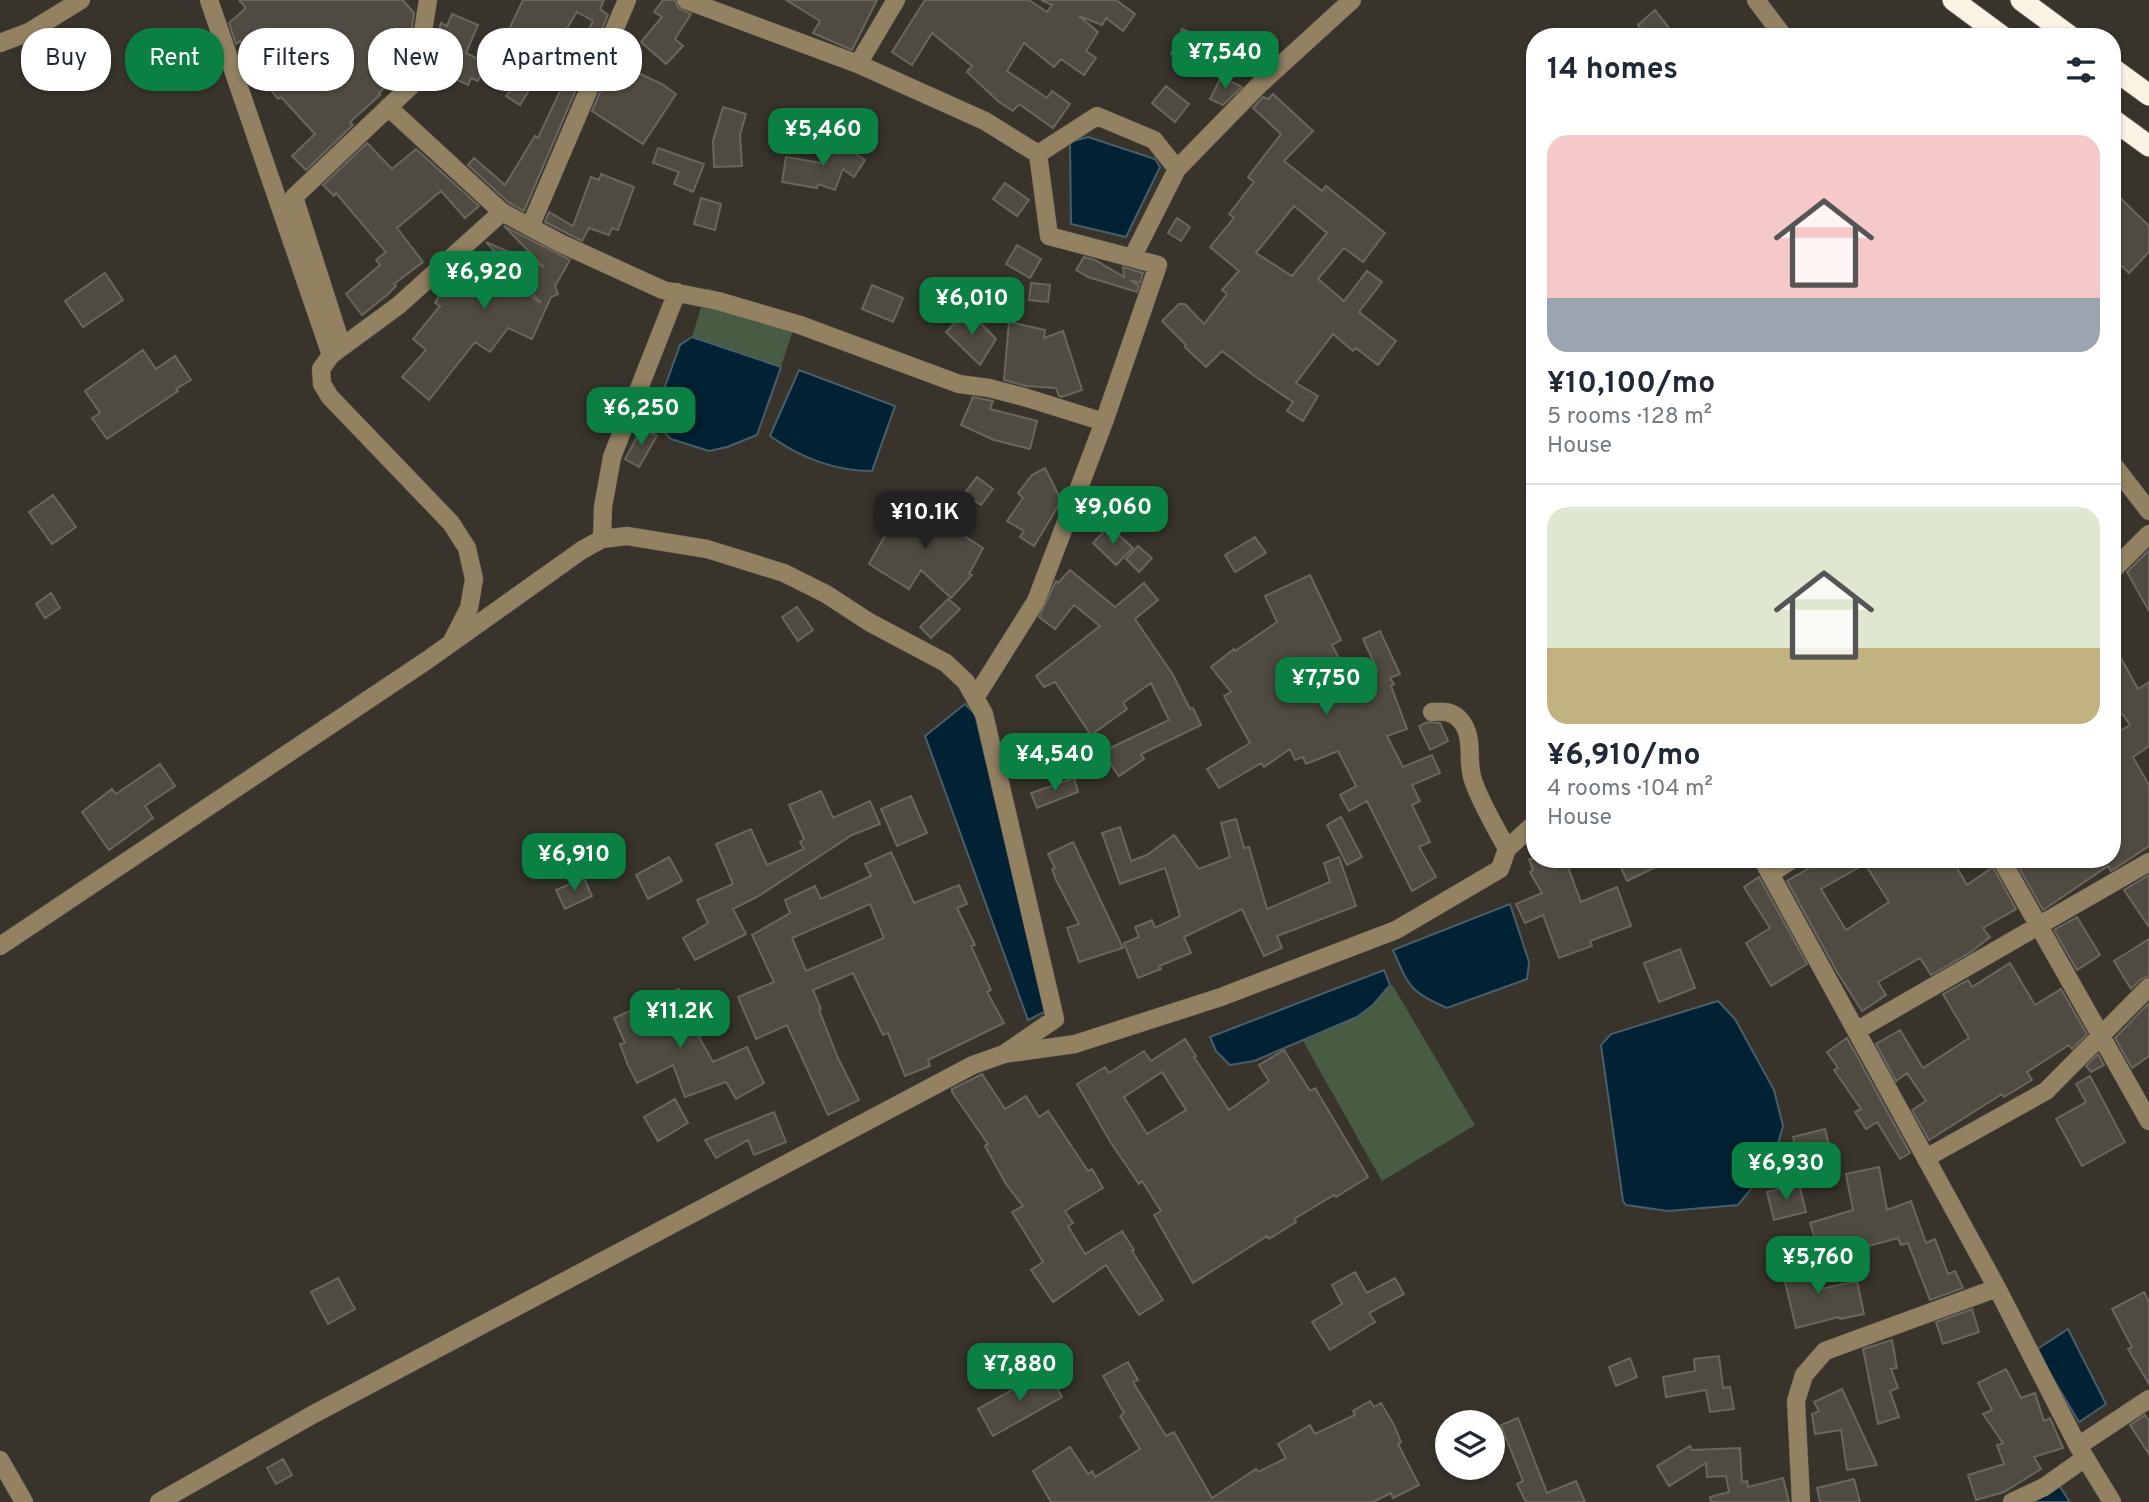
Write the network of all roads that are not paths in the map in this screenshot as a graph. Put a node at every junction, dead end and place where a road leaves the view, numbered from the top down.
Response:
1 (81, 0) edge
2 (209, 0) edge
3 (428, 0) edge
4 (627, 0) edge
5 (686, 0) edge
6 (896, 0) edge
7 (1352, 0) edge
8 (1756, 0) edge
9 (1953, 0) edge
10 (2021, 0) edge
11 (1777, 28) edge
12 (1991, 28) edge
13 (2059, 28) edge
14 (0, 43) edge
15 (858, 64) junction
16 (2121, 75) edge
17 (2149, 95) edge
18 (388, 107) junction
19 (2121, 126) edge
20 (2149, 146) edge
21 (1038, 154) junction
22 (1177, 170) junction
23 (502, 212) junction
24 (530, 227) junction
25 (1132, 258) junction
26 (677, 292) junction
27 (337, 351) junction
28 (1104, 422) junction
29 (2121, 475) edge
30 (2149, 511) edge
31 (2149, 534) edge
32 (602, 539) junction
33 (2121, 562) edge
34 (451, 644) junction
35 (975, 698) junction
36 (1432, 712) dead end
37 (1526, 831) edge
38 (1507, 849) junction
39 (2149, 862) edge
40 (1767, 868) edge
41 (2006, 868) edge
42 (2039, 926) junction
43 (0, 946) edge
44 (2149, 987) edge
45 (1856, 1031) junction
46 (2101, 1036) junction
47 (1004, 1054) junction
48 (2149, 1121) edge
49 (1926, 1158) junction
50 (1997, 1288) junction
51 (2149, 1399) edge
52 (2082, 1452) junction
53 (0, 1460) edge
54 (24, 1502) edge
55 (159, 1502) edge
56 (1801, 1502) edge
57 (2012, 1502) edge
58 (2112, 1502) edge

1 - 14 street
2 - 27 street
3 - 18 street
4 - 24 street
5 - 15 street
6 - 15 street
7 - 22 street
8 - 11 street
9 - 12 highway
10 - 13 highway
15 - 21 street
16 - 17 highway
18 - 23 street
18 - 27 street
19 - 20 highway
21 - 22 street
21 - 25 street
22 - 25 street
23 - 24 street
23 - 27 street
24 - 26 street
25 - 28 street
26 - 28 street
26 - 32 street
27 - 34 street
28 - 35 street
29 - 30 street
31 - 33 street
32 - 34 street
32 - 35 street
34 - 43 street
35 - 47 street
36 - 38 street
37 - 38 street
38 - 47 street
39 - 42 street
40 - 45 street
41 - 42 street
42 - 45 street
42 - 46 street
44 - 46 street
45 - 49 street
46 - 48 street
46 - 49 street
47 - 55 street
49 - 50 street
50 - 52 street
50 - 56 street
51 - 52 street
52 - 57 street
52 - 58 street
53 - 54 street

